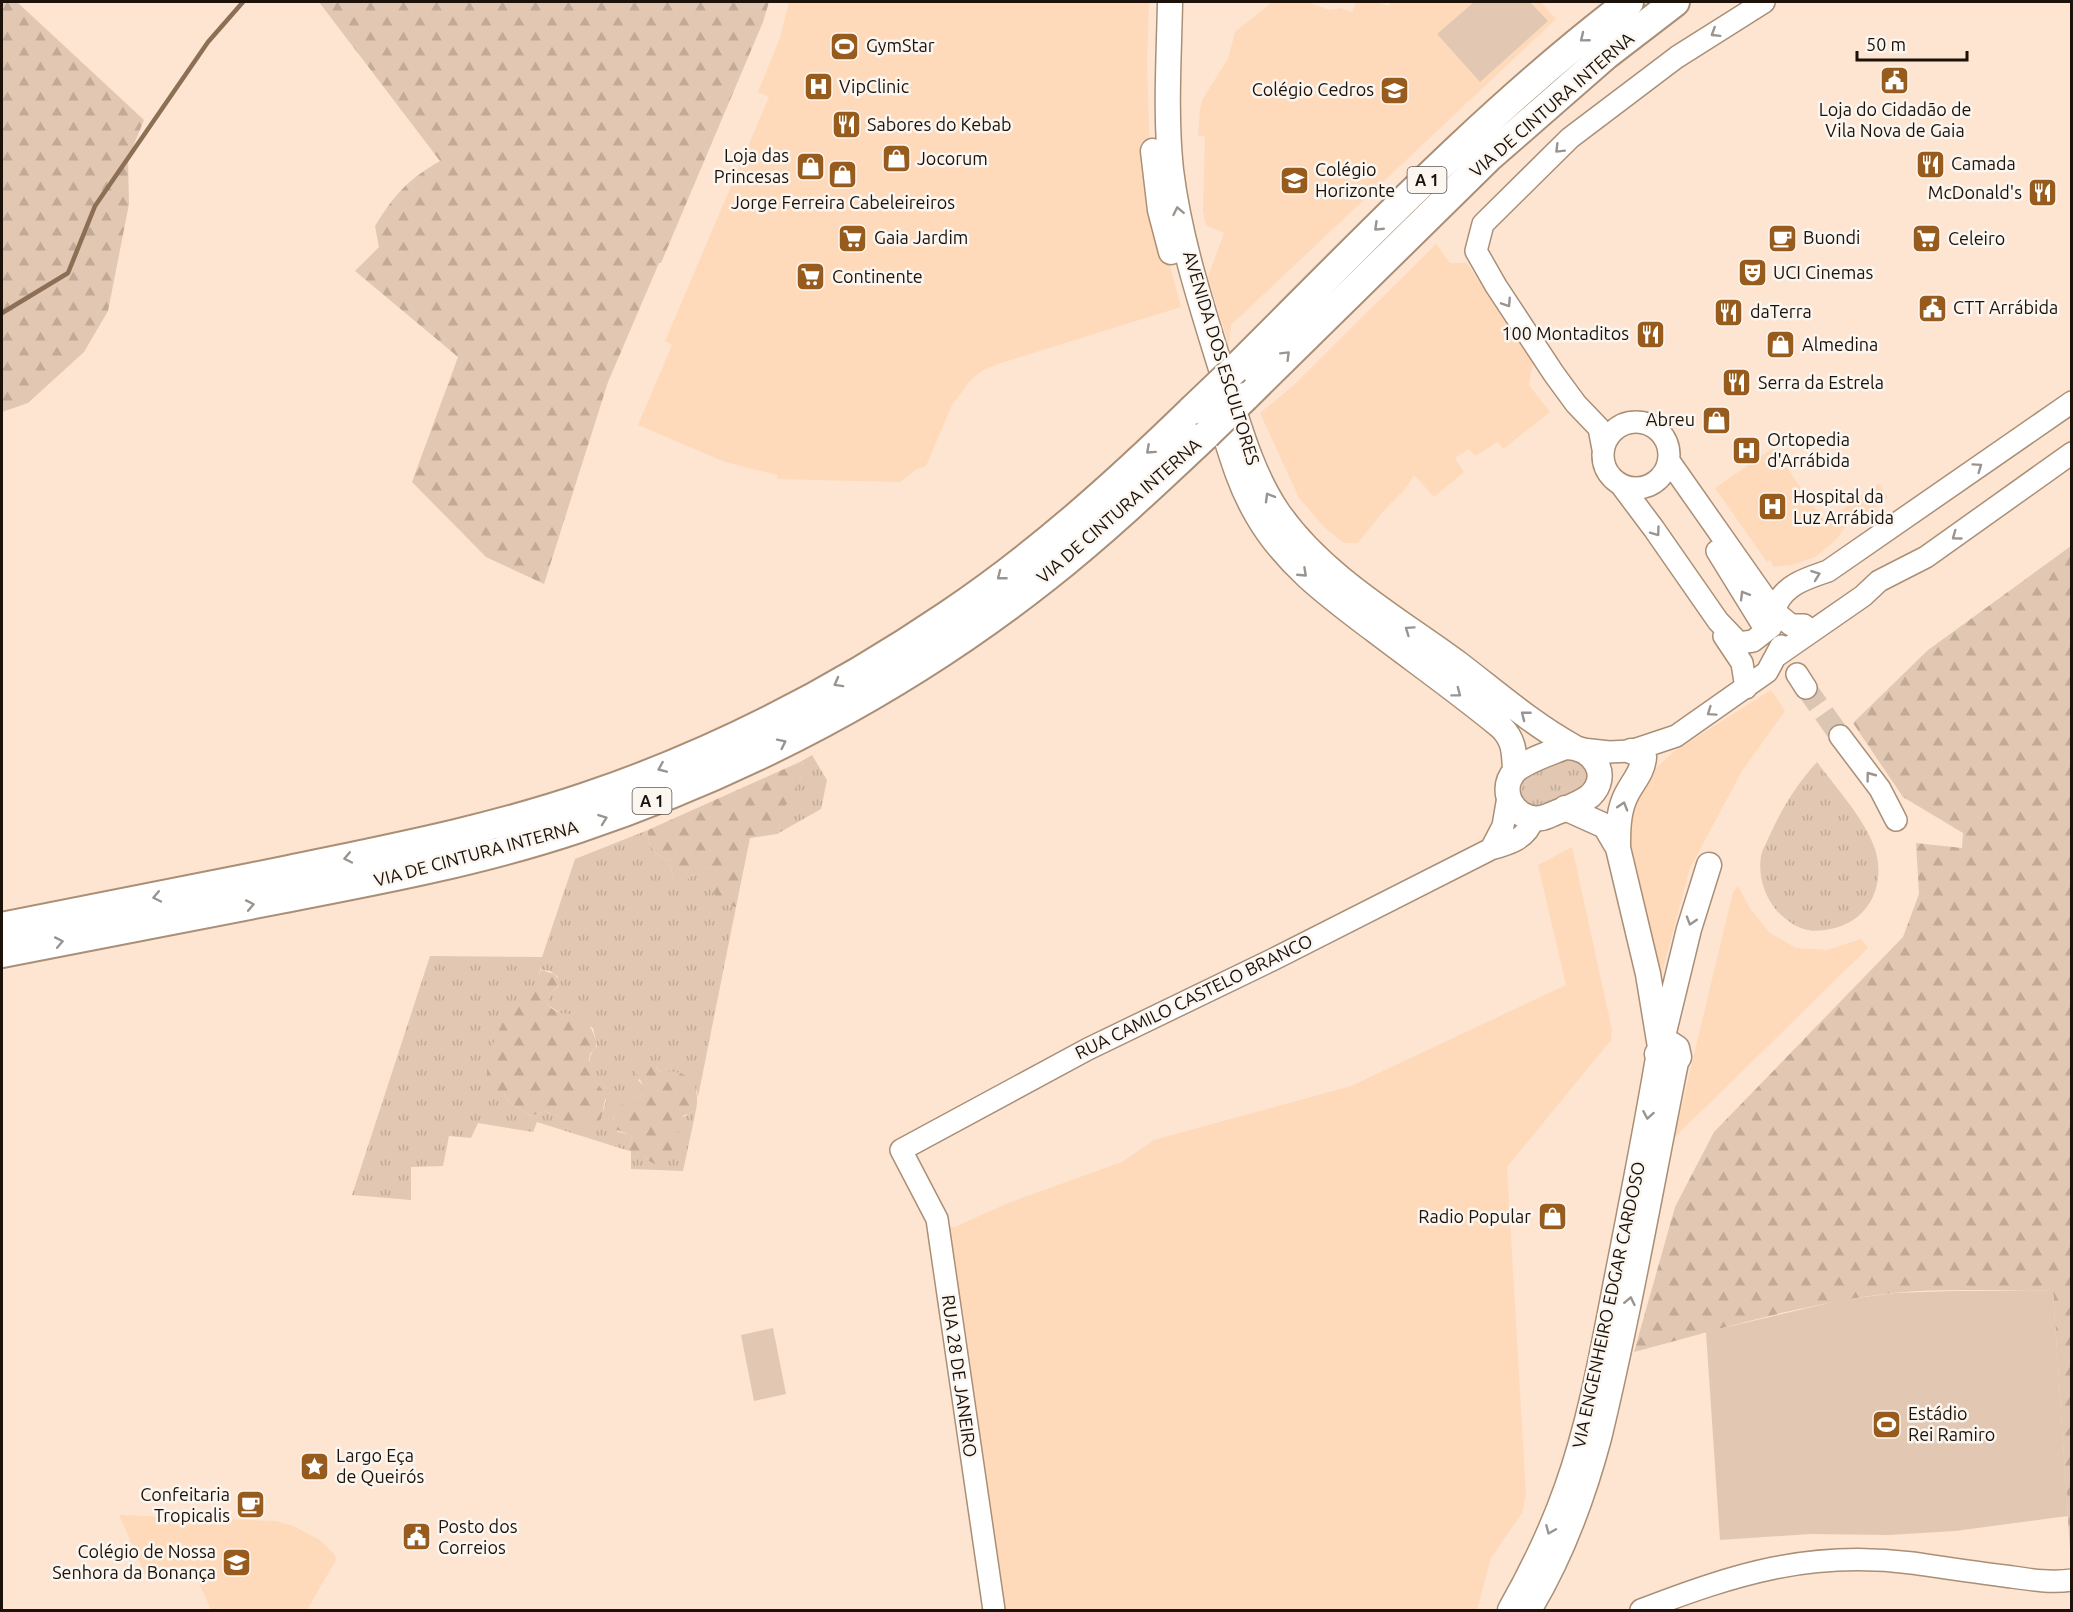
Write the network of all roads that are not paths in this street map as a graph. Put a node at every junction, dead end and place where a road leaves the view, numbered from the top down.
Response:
1 (1155, 2) edge
2 (1170, 2) edge
3 (1629, 2) edge
4 (1675, 2) edge
5 (1764, 2) edge
6 (2072, 402) edge
7 (1603, 449) junction
8 (2072, 453) edge
9 (1668, 465) junction
10 (1621, 485) junction
11 (1879, 581) junction
12 (1768, 618) junction
13 (1718, 621) junction
14 (1804, 625) junction
15 (1775, 657) junction
16 (1746, 688) junction
17 (1840, 736) tunnel mouth
18 (1578, 748) junction
19 (1631, 751) junction
20 (1515, 771) junction
21 (1508, 797) junction
22 (1565, 808) junction
23 (1533, 819) junction
24 (1896, 820) dead end
25 (1618, 848) junction
26 (1491, 849) junction
27 (1709, 865) dead end
28 (2, 927) edge
29 (2, 953) edge
30 (1665, 1056) junction
31 (900, 1150) joint
32 (1610, 1356) junction
33 (2072, 1580) edge
34 (994, 1611) edge
35 (1510, 1611) edge
36 (1529, 1611) edge
37 (1641, 1611) edge

1 -> 20 main road, AVENIDA DOS ESCULTORES
18 -> 2 main road, AVENIDA DOS ESCULTORES
3 -> 28 highway, VIA DE CINTURA INTERNA / A 1, bridge
29 -> 4 highway, VIA DE CINTURA INTERNA / A 1, bridge
5 -> 7 street
12 -> 6 street
7 - 9 street
7 - 10 street
8 -> 11 street
9 - 10 street
12 -> 9 street
10 -> 13 street
11 - 14 street
11 - 15 street
12 - 13 street
12 - 14 street
13 - 16 street
14 - 15 street
15 - 16 street
16 -> 19 street
24 -> 17 street
18 - 19 street
18 - 20 main road
18 - 22 main road
25 -> 19 main road
20 - 21 main road
21 - 23 main road
21 - 26 street
22 - 23 main road
22 - 25 main road
23 - 26 street, RUA CAMILO CASTELO BRANCO
25 - 30 main road
26 - 31 street, RUA CAMILO CASTELO BRANCO
27 -> 30 main road, VIA ENGENHEIRO EDGAR CARDOSO
30 -> 32 main road, VIA ENGENHEIRO EDGAR CARDOSO
32 -> 30 main road, VIA ENGENHEIRO EDGAR CARDOSO
31 - 34 street, RUA 28 DE JANEIRO
32 -> 35 main road, VIA ENGENHEIRO EDGAR CARDOSO
32 - 36 main road, VIA ENGENHEIRO EDGAR CARDOSO
33 - 37 street

